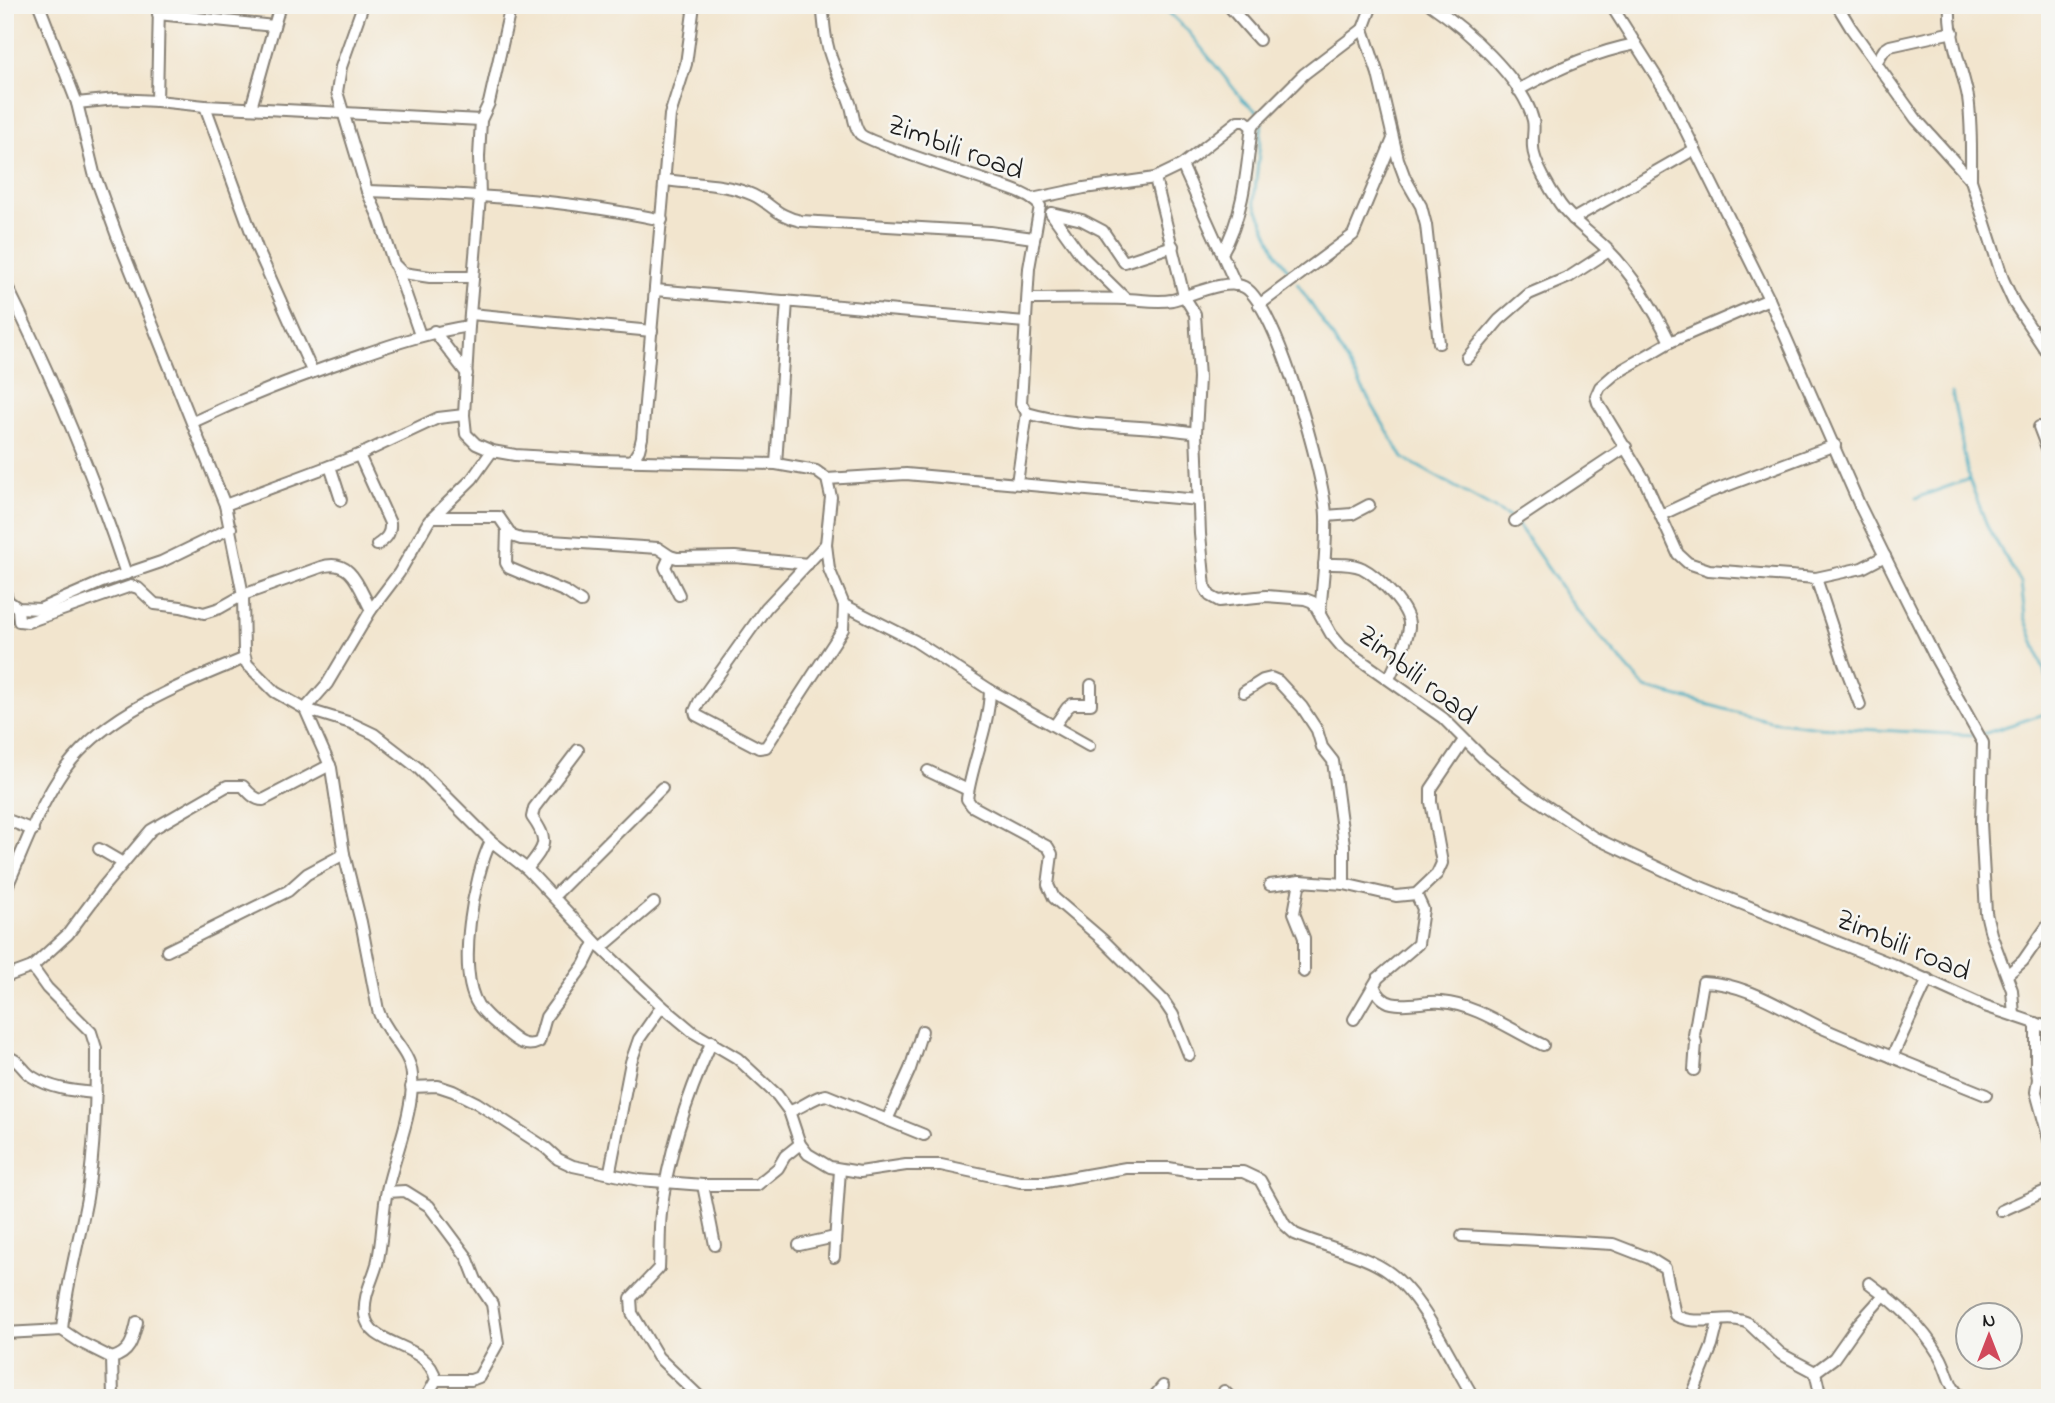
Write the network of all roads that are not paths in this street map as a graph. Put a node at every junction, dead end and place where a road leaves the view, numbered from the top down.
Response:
1 (39, 5) edge
2 (280, 5) edge
3 (363, 5) edge
4 (511, 5) edge
5 (694, 5) edge
6 (822, 5) edge
7 (1228, 5) edge
8 (1372, 5) edge
9 (1431, 5) edge
10 (1611, 5) edge
11 (1837, 5) edge
12 (1950, 5) edge
13 (158, 9) edge
14 (274, 26) junction
15 (1363, 29) junction
16 (1953, 32) junction
17 (1259, 40) dead end
18 (1636, 44) junction
19 (1877, 64) junction
20 (1518, 90) junction
21 (157, 101) junction
22 (77, 103) junction
23 (205, 106) junction
24 (251, 107) junction
25 (343, 112) junction
26 (481, 120) junction
27 (1252, 125) junction
28 (1393, 139) junction
29 (1695, 149) junction
30 (1182, 165) junction
31 (1155, 178) junction
32 (665, 180) junction
33 (1971, 180) junction
34 (367, 191) junction
35 (480, 197) junction
36 (1036, 202) junction
37 (1052, 213) junction
38 (1573, 219) junction
39 (662, 220) junction
40 (1033, 238) junction
41 (1173, 246) junction
42 (1609, 251) junction
43 (1222, 253) junction
44 (397, 269) junction
45 (472, 277) junction
46 (5, 282) edge
47 (1236, 285) junction
48 (655, 290) junction
49 (1184, 296) junction
50 (1028, 299) junction
51 (1126, 299) junction
52 (1769, 299) junction
53 (787, 301) junction
54 (1259, 305) junction
55 (471, 314) junction
56 (1025, 321) junction
57 (469, 326) junction
58 (434, 331) junction
59 (652, 331) junction
60 (420, 335) junction
61 (1670, 342) junction
62 (1439, 344) dead end
63 (2050, 357) edge
64 (1466, 358) dead end
65 (312, 371) junction
66 (467, 374) junction
67 (1027, 413) junction
68 (464, 415) junction
69 (193, 422) junction
70 (2039, 427) dead end
71 (1196, 433) junction
72 (1835, 445) junction
73 (1626, 447) junction
74 (492, 450) junction
75 (359, 455) junction
76 (2050, 456) edge
77 (632, 461) junction
78 (776, 464) junction
79 (330, 466) junction
80 (827, 480) junction
81 (1017, 483) junction
82 (341, 500) dead end
83 (1199, 500) junction
84 (225, 505) junction
85 (1369, 505) dead end
86 (1661, 515) junction
87 (1326, 516) junction
88 (434, 517) junction
89 (1515, 520) dead end
90 (232, 528) junction
91 (507, 529) junction
92 (825, 544) junction
93 (377, 545) dead end
94 (670, 556) junction
95 (1885, 556) junction
96 (808, 564) junction
97 (1324, 564) junction
98 (126, 574) junction
99 (1816, 578) junction
100 (5, 592) edge
101 (243, 595) junction
102 (679, 595) dead end
103 (581, 602) dead end
104 (845, 605) junction
105 (18, 608) junction
106 (371, 610) junction
107 (1320, 612) junction
108 (245, 657) junction
109 (1389, 679) junction
110 (1091, 685) dead end
111 (990, 690) junction
112 (1244, 692) dead end
113 (1860, 705) dead end
114 (306, 709) junction
115 (1055, 725) junction
116 (1464, 740) junction
117 (1089, 746) dead end
118 (578, 750) dead end
119 (330, 765) junction
120 (928, 771) dead end
121 (662, 788) dead end
122 (968, 790) junction
123 (5, 819) edge
124 (33, 830) junction
125 (491, 841) junction
126 (99, 849) dead end
127 (344, 854) junction
128 (123, 863) junction
129 (527, 869) junction
130 (1300, 881) junction
131 (1344, 884) junction
132 (1270, 885) dead end
133 (5, 891) edge
134 (1416, 894) junction
135 (554, 896) junction
136 (654, 903) dead end
137 (2050, 922) edge
138 (598, 946) junction
139 (167, 951) dead end
140 (32, 967) junction
141 (1304, 972) dead end
142 (2007, 975) junction
143 (5, 977) edge
144 (1928, 979) junction
145 (1374, 985) junction
146 (662, 1006) junction
147 (2014, 1015) junction
148 (1354, 1019) dead end
149 (2036, 1023) junction
150 (2050, 1028) edge
151 (922, 1031) dead end
152 (712, 1041) junction
153 (1543, 1045) dead end
154 (1189, 1055) dead end
155 (5, 1056) edge
156 (1892, 1057) junction
157 (1694, 1070) dead end
158 (411, 1087) junction
159 (96, 1093) junction
160 (1986, 1095) dead end
161 (789, 1111) junction
162 (887, 1120) junction
163 (924, 1135) dead end
164 (2050, 1143) edge
165 (800, 1144) junction
166 (840, 1170) junction
167 (610, 1171) dead end
168 (665, 1184) junction
169 (703, 1185) junction
170 (2050, 1189) edge
171 (387, 1192) junction
172 (2001, 1211) dead end
173 (1462, 1236) dead end
174 (835, 1237) junction
175 (715, 1245) dead end
176 (799, 1245) dead end
177 (834, 1257) dead end
178 (1870, 1283) dead end
179 (1885, 1294) junction
180 (137, 1322) dead end
181 (1718, 1322) junction
182 (62, 1330) junction
183 (5, 1333) edge
184 (112, 1358) junction
185 (1815, 1372) junction
186 (436, 1380) junction
187 (1163, 1386) dead end
188 (113, 1398) edge
189 (426, 1398) edge
190 (701, 1398) edge
191 (1153, 1398) edge
192 (1474, 1398) edge
193 (1692, 1398) edge
194 (1821, 1398) edge
195 (1963, 1398) edge

1 - 22 street
2 - 14 street
3 - 25 street
4 - 26 street
5 - 32 street
6 - 36 street, Zimbili road
7 - 17 street
8 - 15 street
9 - 20 street
10 - 18 street
11 - 19 street
12 - 16 street
13 - 14 street
13 - 21 street
14 - 24 street
15 - 27 street
15 - 28 street
16 - 19 street
16 - 33 street
18 - 20 street
18 - 29 street
19 - 33 street
20 - 38 street
21 - 22 street
21 - 23 street
22 - 69 street
23 - 24 street
23 - 65 street
24 - 25 street
25 - 26 street
25 - 34 street
26 - 35 street
27 - 30 street
27 - 43 street
28 - 54 street
28 - 62 street
29 - 38 street
29 - 52 street
30 - 31 street
30 - 43 street
31 - 36 street
31 - 41 street, Zimbili road
32 - 39 street
32 - 40 street
33 - 63 street
34 - 35 street
34 - 44 street
35 - 39 street
35 - 45 street
36 - 37 street
36 - 40 street, Zimbili road
37 - 41 street
37 - 51 street
38 - 42 street
39 - 48 street
40 - 50 street, Zimbili road
41 - 49 street, Zimbili road
42 - 61 street
42 - 64 street
43 - 47 street
44 - 45 street
44 - 60 street
45 - 55 street
46 - 98 street
47 - 49 street
47 - 54 street
48 - 53 street
48 - 59 street
49 - 51 street
49 - 71 street, Zimbili road
50 - 51 street
50 - 56 street, Zimbili road
52 - 61 street
52 - 72 street
53 - 56 street
53 - 78 street
54 - 87 street
55 - 57 street
55 - 59 street
56 - 67 street, Zimbili road
57 - 58 street
57 - 66 street
58 - 60 street
58 - 66 street
59 - 77 street
60 - 65 street
61 - 73 street
65 - 69 street
66 - 68 street
67 - 71 street
67 - 81 street, Zimbili road
68 - 74 street
68 - 75 street
69 - 84 street
70 - 76 street
71 - 83 street, Zimbili road
72 - 86 street
72 - 95 street
73 - 86 street
73 - 89 street
74 - 77 street
74 - 88 street
75 - 79 street
75 - 93 street
77 - 78 street
78 - 80 street
79 - 82 street
79 - 84 street
80 - 81 street
80 - 92 street
81 - 83 street
83 - 107 street, Zimbili road
84 - 90 street
85 - 87 street
86 - 99 street
87 - 97 street
88 - 91 street
88 - 106 street
90 - 98 street
90 - 101 street
91 - 94 street
91 - 103 street
92 - 96 street
92 - 104 street
94 - 96 street
94 - 102 street
95 - 99 street
95 - 142 street
96 - 104 street
97 - 107 street
97 - 109 street
98 - 105 street
99 - 113 street
100 - 105 street
101 - 105 street
101 - 106 street
101 - 108 street
104 - 111 street
106 - 114 street
107 - 109 street, Zimbili road
108 - 114 street
108 - 124 street
109 - 116 street, Zimbili road
110 - 115 street
111 - 115 street
111 - 122 street
112 - 131 street
114 - 119 street
114 - 125 street
115 - 117 street
116 - 134 street
116 - 144 street, Zimbili road
118 - 129 street
119 - 127 street
119 - 128 street
120 - 122 street
121 - 135 street
122 - 154 street
123 - 124 street
124 - 133 street
125 - 129 street
125 - 138 street
126 - 128 street
127 - 139 street
127 - 158 street
128 - 140 street
129 - 135 street
130 - 131 street
130 - 132 street
130 - 141 street
131 - 134 street
134 - 145 street
135 - 138 street
136 - 138 street
137 - 142 street
138 - 146 street
140 - 143 street
140 - 159 street
142 - 147 street
144 - 147 street, Zimbili road
144 - 156 street
145 - 148 street
145 - 153 street
146 - 152 street
146 - 167 street
147 - 149 street, Zimbili road
149 - 150 street, Zimbili road
149 - 164 street
151 - 162 street
152 - 161 street
152 - 168 street
155 - 159 street
156 - 157 street
156 - 160 street
158 - 168 street
158 - 171 street
159 - 182 street
161 - 162 street
161 - 165 street
162 - 163 street
165 - 166 street
165 - 169 street
166 - 174 street
166 - 192 street
168 - 169 street
168 - 190 street
169 - 175 street
170 - 172 street
171 - 186 street
171 - 186 street
173 - 181 street
174 - 176 street
174 - 177 street
178 - 179 street
179 - 185 street
179 - 195 street
180 - 184 street
181 - 185 street
181 - 193 street
182 - 183 street
182 - 184 street
184 - 188 street
185 - 194 street
186 - 189 street
187 - 191 street

